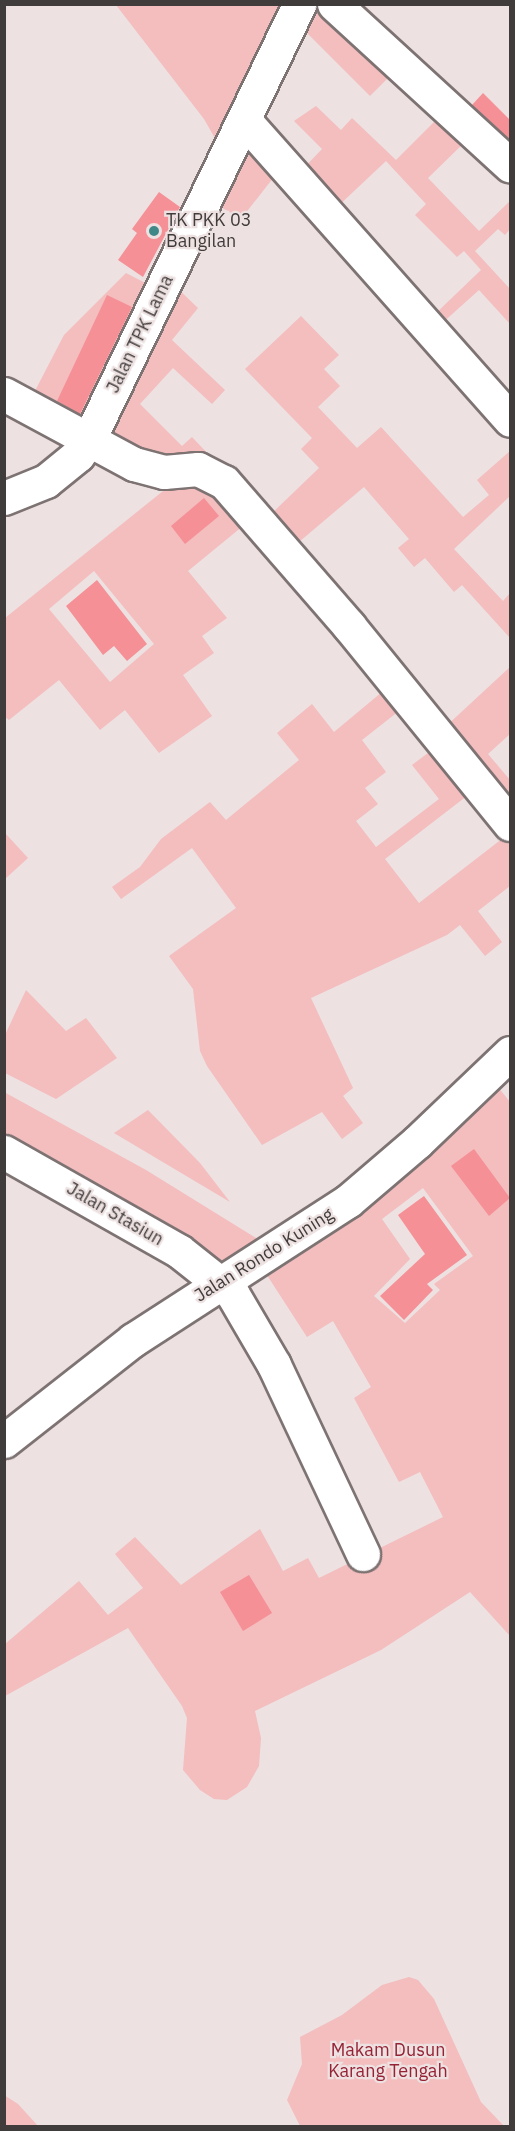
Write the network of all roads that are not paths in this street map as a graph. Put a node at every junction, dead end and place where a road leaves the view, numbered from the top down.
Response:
1 (299, 4) edge
2 (334, 4) edge
3 (244, 120) junction
4 (510, 165) edge
5 (4, 394) edge
6 (510, 420) edge
7 (90, 438) junction
8 (4, 498) edge
9 (510, 824) edge
10 (510, 1053) edge
11 (4, 1152) edge
12 (222, 1282) junction
13 (4, 1441) edge
14 (363, 1554) dead end

1 - 3 street, Jalan TPK Lama
2 - 4 street
3 - 6 street
3 - 7 street, Jalan TPK Lama
5 - 7 street
7 - 8 street, Jalan TPK Lama
7 - 9 street
10 - 12 street, Jalan Rondo Kuning
11 - 12 street, Jalan Stasiun
12 - 13 street, Jalan Rondo Kuning
12 - 14 street, Jalan Stasiun

